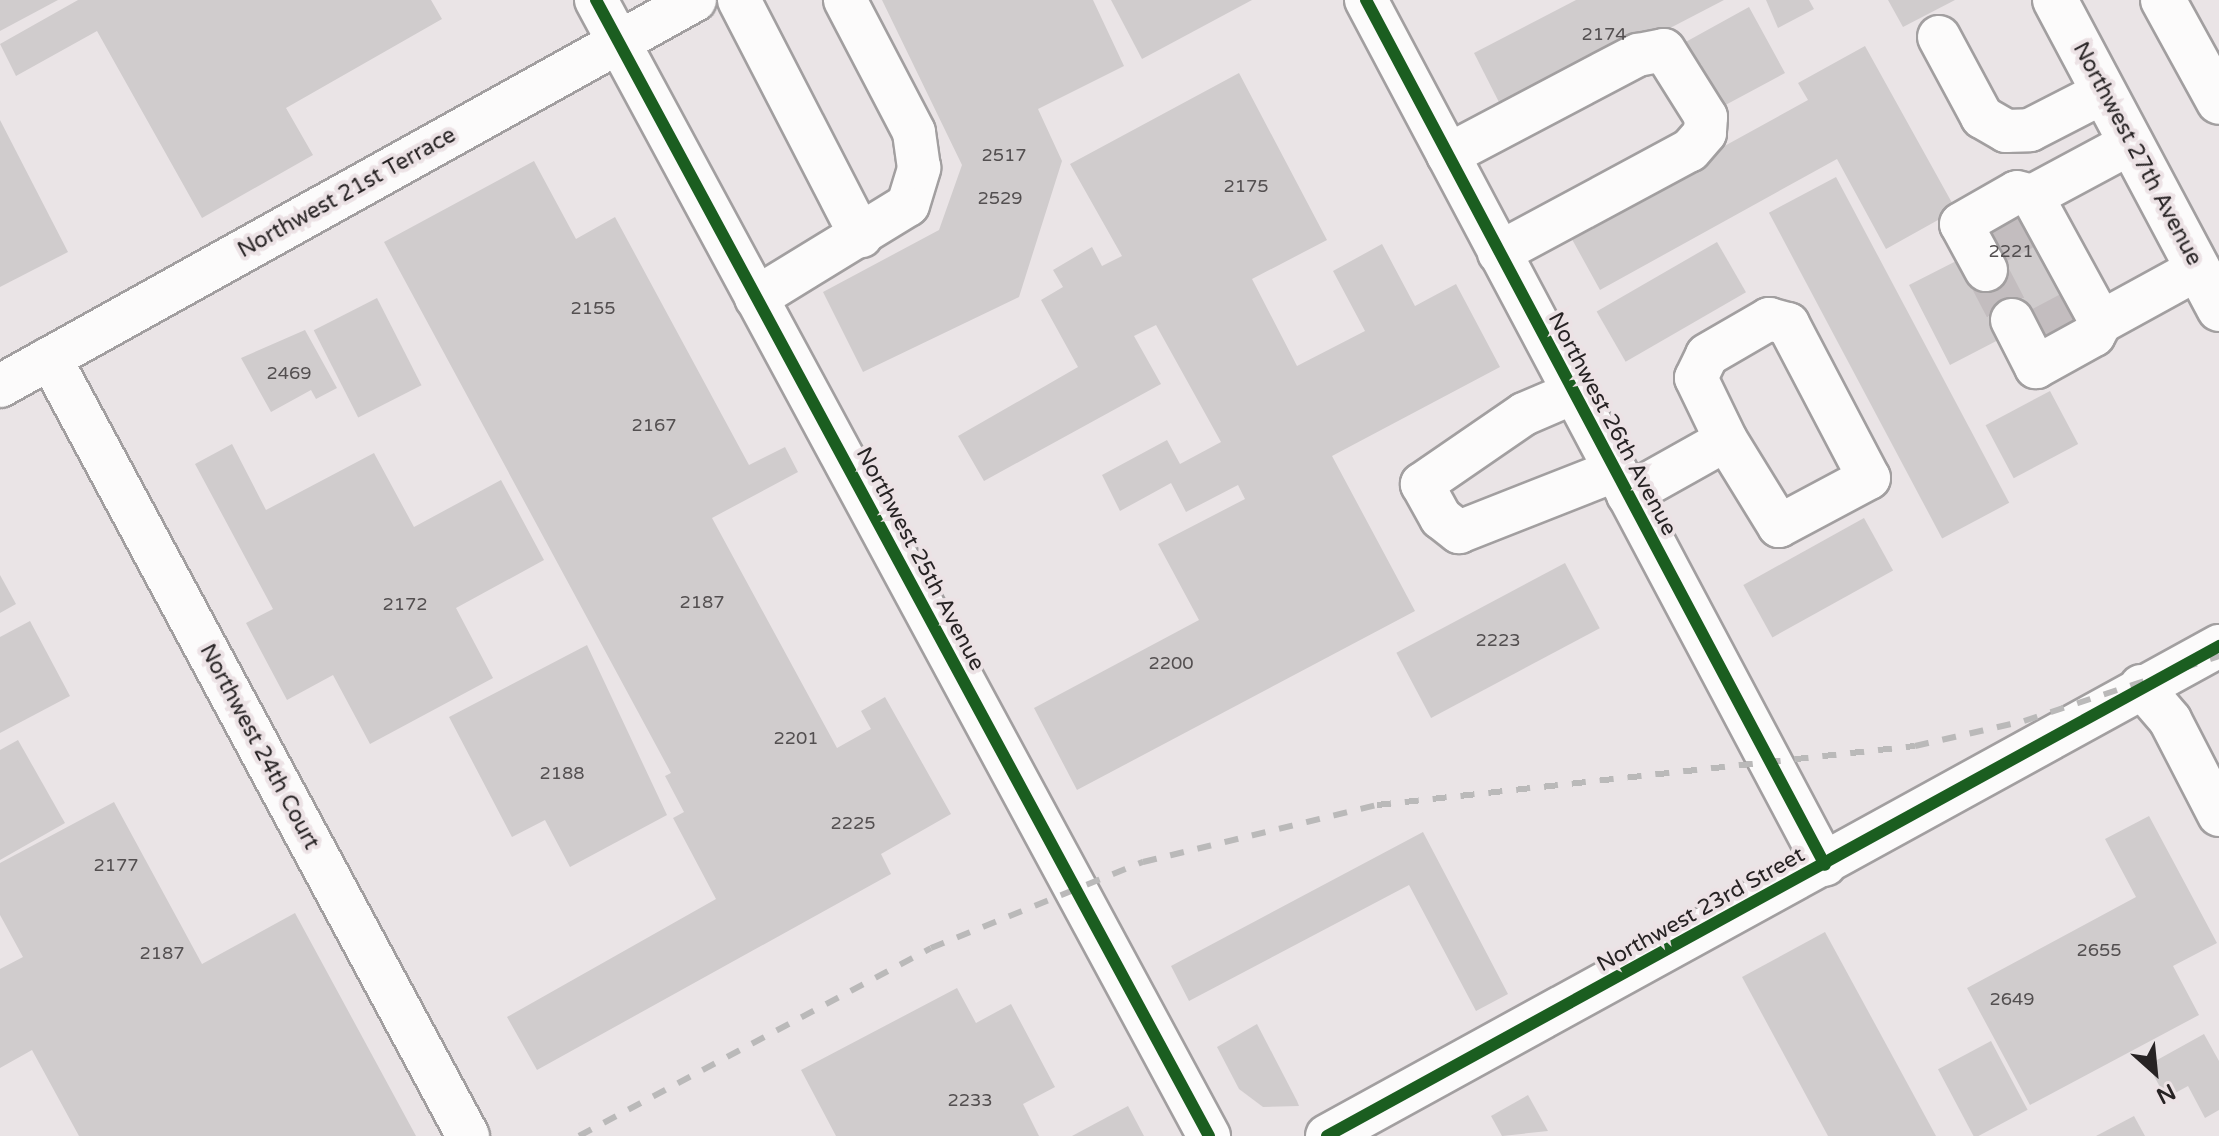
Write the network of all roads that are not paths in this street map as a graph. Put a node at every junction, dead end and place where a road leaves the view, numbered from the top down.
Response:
1 (596, 0) edge
2 (695, 0) edge
3 (739, 0) edge
4 (845, 0) edge
5 (1366, 0) edge
6 (2163, 0) edge
7 (2061, 2) edge
8 (1939, 37) dead end
9 (618, 42) junction
10 (2104, 92) junction
11 (2219, 102) edge
12 (2131, 143) junction
13 (1448, 155) junction
14 (2037, 213) junction
15 (861, 236) junction
16 (1499, 253) junction
17 (1984, 256) tunnel mouth
18 (2198, 269) junction
19 (756, 298) junction
20 (2219, 309) edge
21 (2089, 311) junction
22 (2022, 330) tunnel mouth
23 (50, 358) junction
24 (0, 386) edge
25 (1573, 393) junction
26 (1726, 440) junction
27 (1621, 483) junction
28 (2219, 646) edge
29 (2141, 686) junction
30 (2219, 815) edge
31 (1825, 865) junction
32 (468, 1136) edge
33 (1209, 1136) edge
34 (1327, 1136) edge

1 - 9 street, Northwest 25th Avenue
2 - 9 street, Northwest 21st Terrace
3 - 15 street
4 - 15 street
5 - 13 street, Northwest 26th Avenue
6 - 11 highway
7 - 10 highway, Northwest 27th Avenue
8 - 10 street
9 - 19 street, Northwest 25th Avenue
9 - 23 street, Northwest 21st Terrace
10 - 12 highway, Northwest 27th Avenue
12 - 14 street
12 - 18 highway, Northwest 27th Avenue
13 - 16 street, Northwest 26th Avenue
13 - 16 street
14 - 17 street
14 - 21 street
15 - 19 street
16 - 25 street, Northwest 26th Avenue
18 - 20 highway, Northwest 27th Avenue
18 - 21 street
19 - 33 street, Northwest 25th Avenue
21 - 22 street
23 - 24 street, Northwest 21st Terrace
23 - 32 street, Northwest 24th Court
25 - 27 street, Northwest 26th Avenue
25 - 27 street
26 - 26 street
26 - 27 street
27 - 31 street, Northwest 26th Avenue
28 - 29 street, Northwest 23rd Street
29 - 30 street
29 - 31 street, Northwest 23rd Street
31 - 34 street, Northwest 23rd Street

